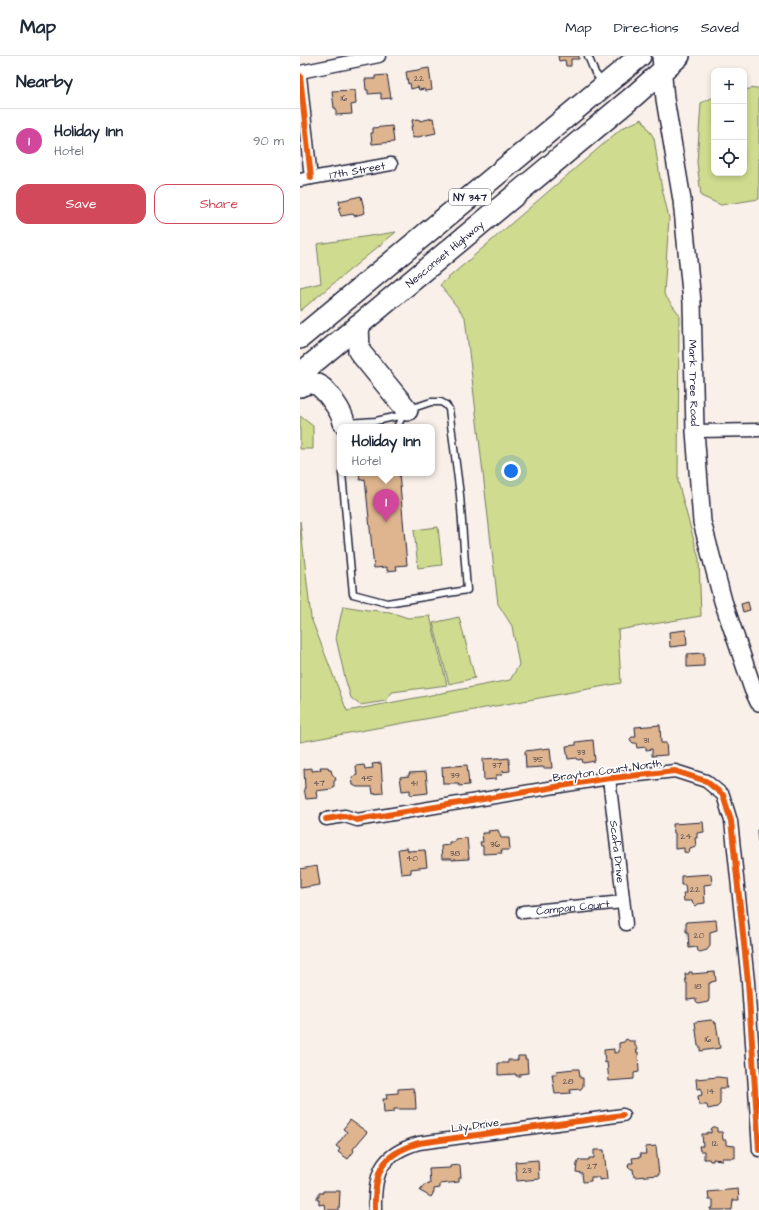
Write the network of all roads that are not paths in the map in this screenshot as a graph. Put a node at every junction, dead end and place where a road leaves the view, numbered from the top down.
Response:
1 (379, 56) edge
2 (588, 56) edge
3 (640, 56) edge
4 (679, 56) edge
5 (662, 63) edge
6 (300, 72) edge
7 (300, 76) edge
8 (605, 85) junction
9 (391, 164) dead end
10 (305, 179) edge
11 (358, 325) junction
12 (300, 338) edge
13 (300, 374) edge
14 (300, 386) edge
15 (402, 417) edge
16 (344, 424) edge
17 (352, 424) edge
18 (759, 430) edge
19 (695, 431) junction
20 (342, 476) edge
21 (759, 702) edge
22 (609, 778) junction
23 (326, 819) dead end
24 (624, 902) junction
25 (523, 912) dead end
26 (626, 924) dead end
27 (753, 982) edge
28 (624, 1115) dead end
29 (759, 1150) edge
30 (375, 1210) edge

1 - 6 street
2 - 8 lane
3 - 8 highway, NY 347
4 - 5 highway, Nesconset Highway / NY 347
5 - 11 highway, Nesconset Highway / NY 347
5 - 19 main road, Mark Tree Road
7 - 10 street
8 - 12 highway, NY 347
9 - 10 street, 17th Street
11 - 13 highway, Nesconset Highway / NY 347
11 - 15 highway
14 - 16 highway
15 - 17 lane
15 - 20 lane
18 - 19 street
19 - 21 main road, Mark Tree Road
22 - 23 street, Brayton Court North
22 - 24 street, Scafa Drive
22 - 27 street, Brayton Court North
24 - 25 street, Campan Court
24 - 26 street, Scafa Drive
27 - 29 street, Brayton Court North
28 - 30 street, Lily Drive

